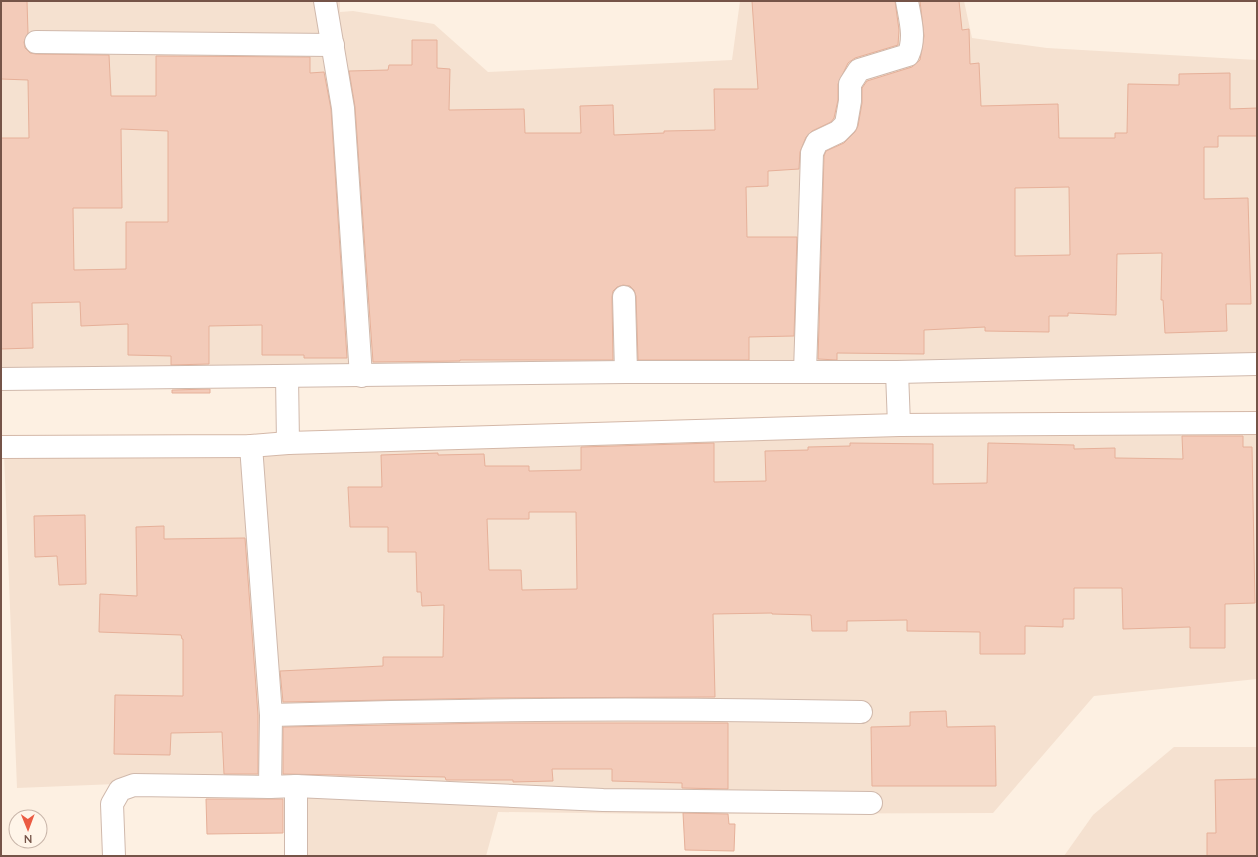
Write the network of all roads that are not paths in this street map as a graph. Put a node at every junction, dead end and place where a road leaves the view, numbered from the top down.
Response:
1 (326, 1) edge
2 (907, 1) edge
3 (36, 42) dead end
4 (333, 45) junction
5 (624, 297) dead end
6 (1257, 364) edge
7 (626, 372) junction
8 (805, 372) junction
9 (360, 376) junction
10 (897, 378) junction
11 (1, 379) edge
12 (287, 382) junction
13 (898, 418) junction
14 (1257, 423) edge
15 (288, 434) junction
16 (251, 446) junction
17 (1, 447) edge
18 (861, 712) dead end
19 (270, 715) junction
20 (296, 786) junction
21 (270, 787) junction
22 (871, 803) dead end
23 (114, 856) edge
24 (296, 856) edge

1 - 4 street
2 - 8 street
3 - 4 street
4 - 9 street
5 - 7 street
6 - 10 street
7 - 8 street
7 - 9 street
8 - 10 street
9 - 12 street
10 - 13 street
11 - 12 street
12 - 15 street
13 - 14 street
13 - 15 street
15 - 16 street
16 - 17 street
16 - 19 street
18 - 19 street
19 - 21 street
20 - 21 street
20 - 22 street
20 - 24 street
21 - 23 street

